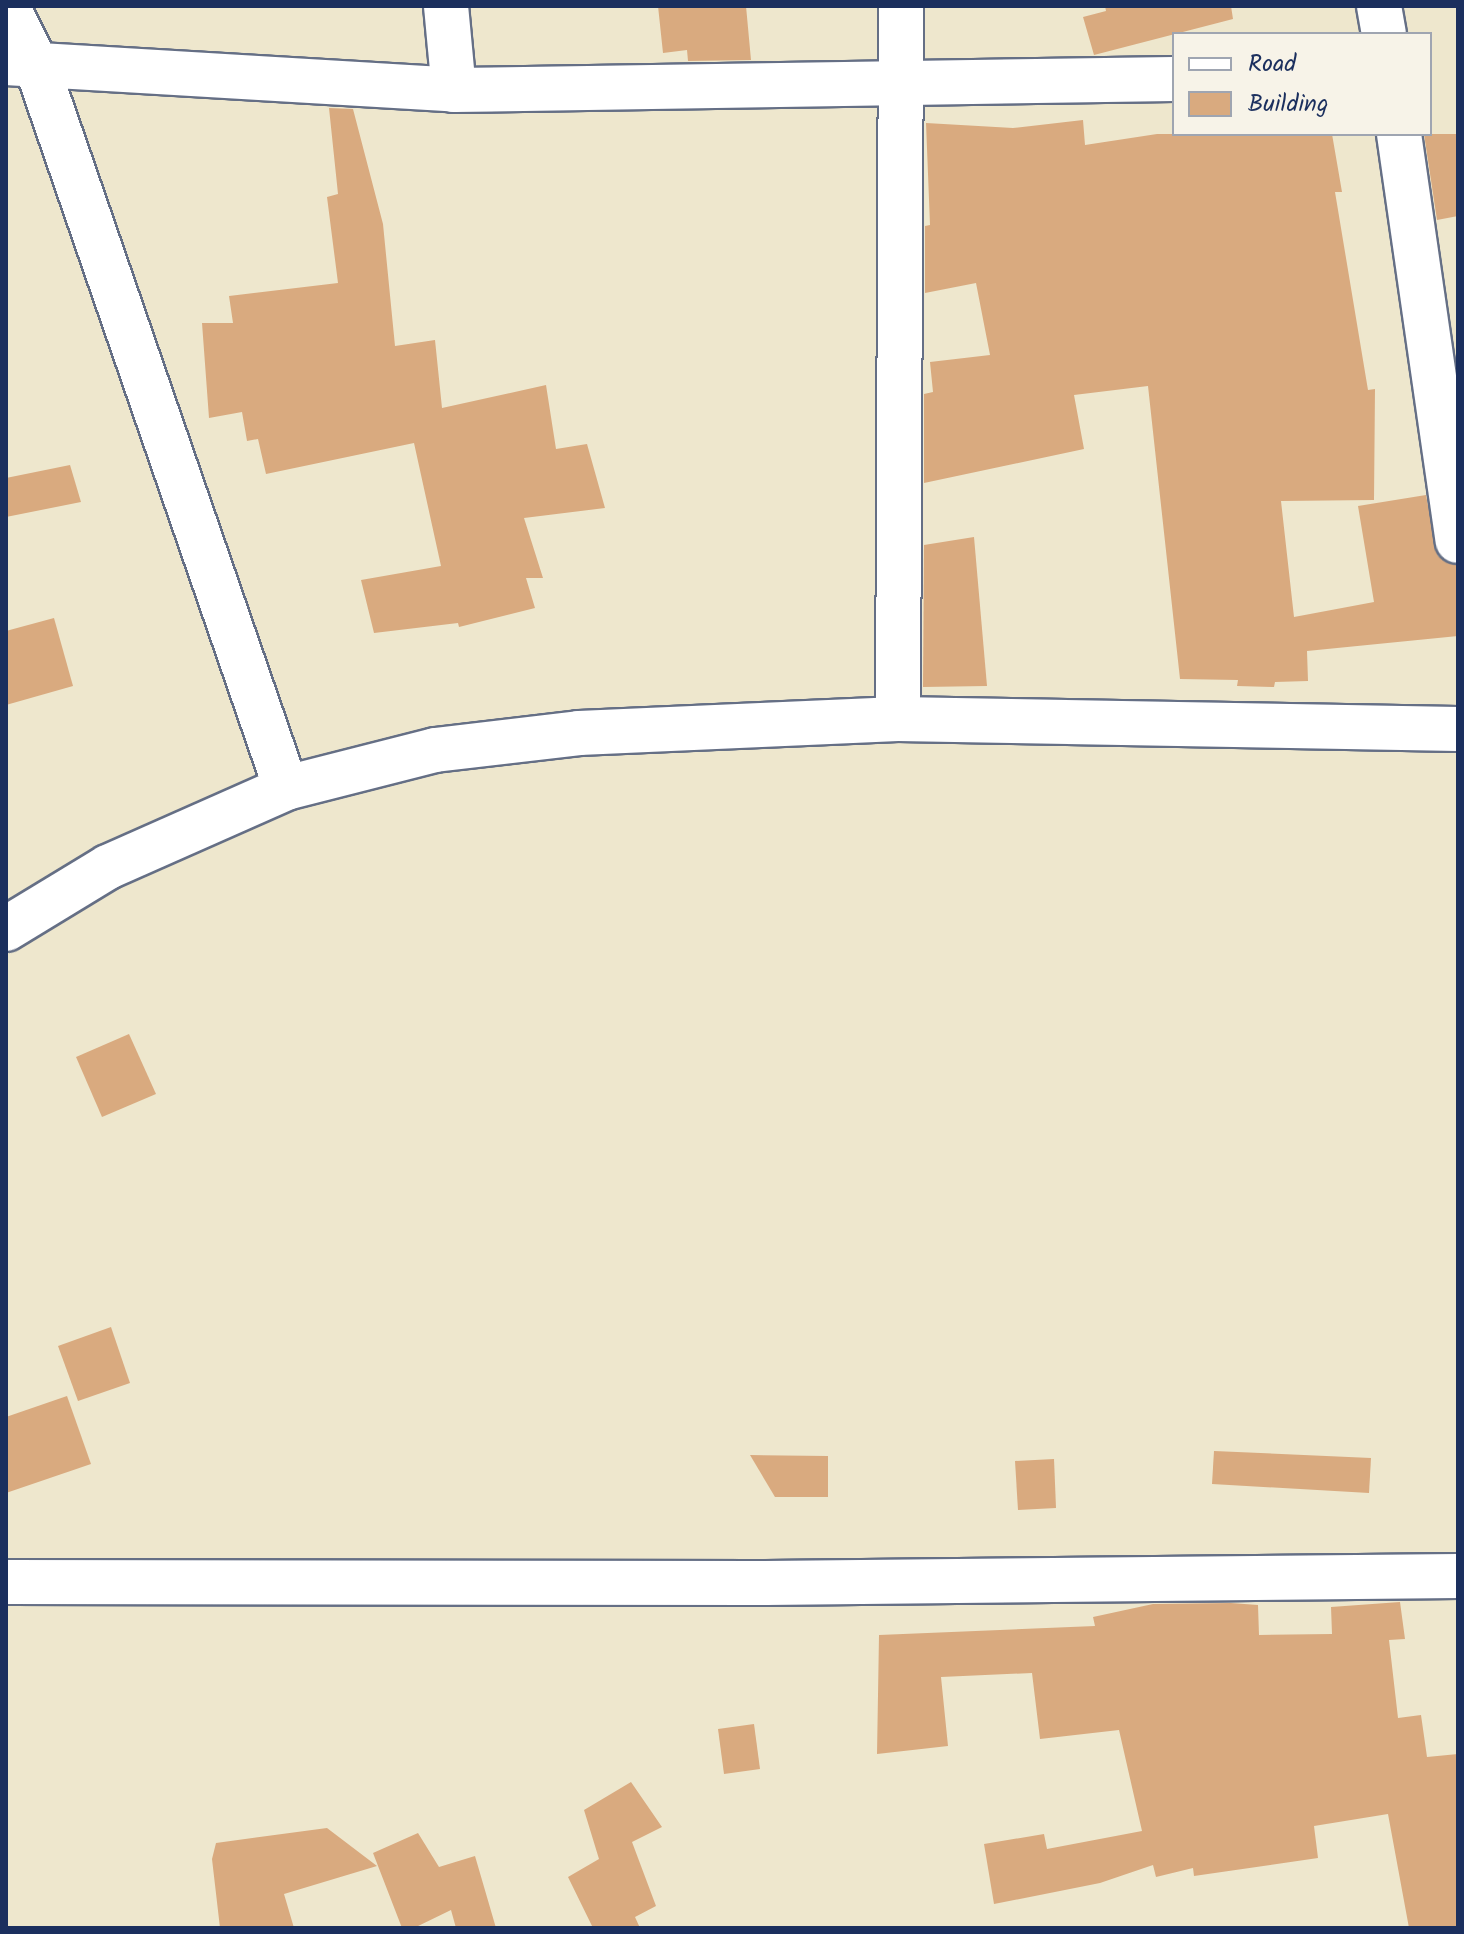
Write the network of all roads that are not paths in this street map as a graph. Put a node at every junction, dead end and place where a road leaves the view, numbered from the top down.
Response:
1 (7, 6) edge
2 (446, 6) edge
3 (901, 6) edge
4 (1379, 6) edge
5 (1384, 32) edge
6 (21, 64) edge
7 (1172, 79) edge
8 (900, 86) junction
9 (454, 90) junction
10 (1399, 136) edge
11 (1446, 376) edge
12 (1458, 541) edge
13 (898, 719) junction
14 (1458, 729) edge
15 (286, 788) junction
16 (6, 929) edge
17 (1458, 1576) edge
18 (6, 1582) edge

1 - 6 street
2 - 9 street
3 - 8 street
4 - 5 street
6 - 9 street
6 - 15 street
7 - 8 street
8 - 9 street
8 - 13 street
10 - 11 street
11 - 12 street
13 - 14 street
13 - 15 street
15 - 16 street
17 - 18 street

